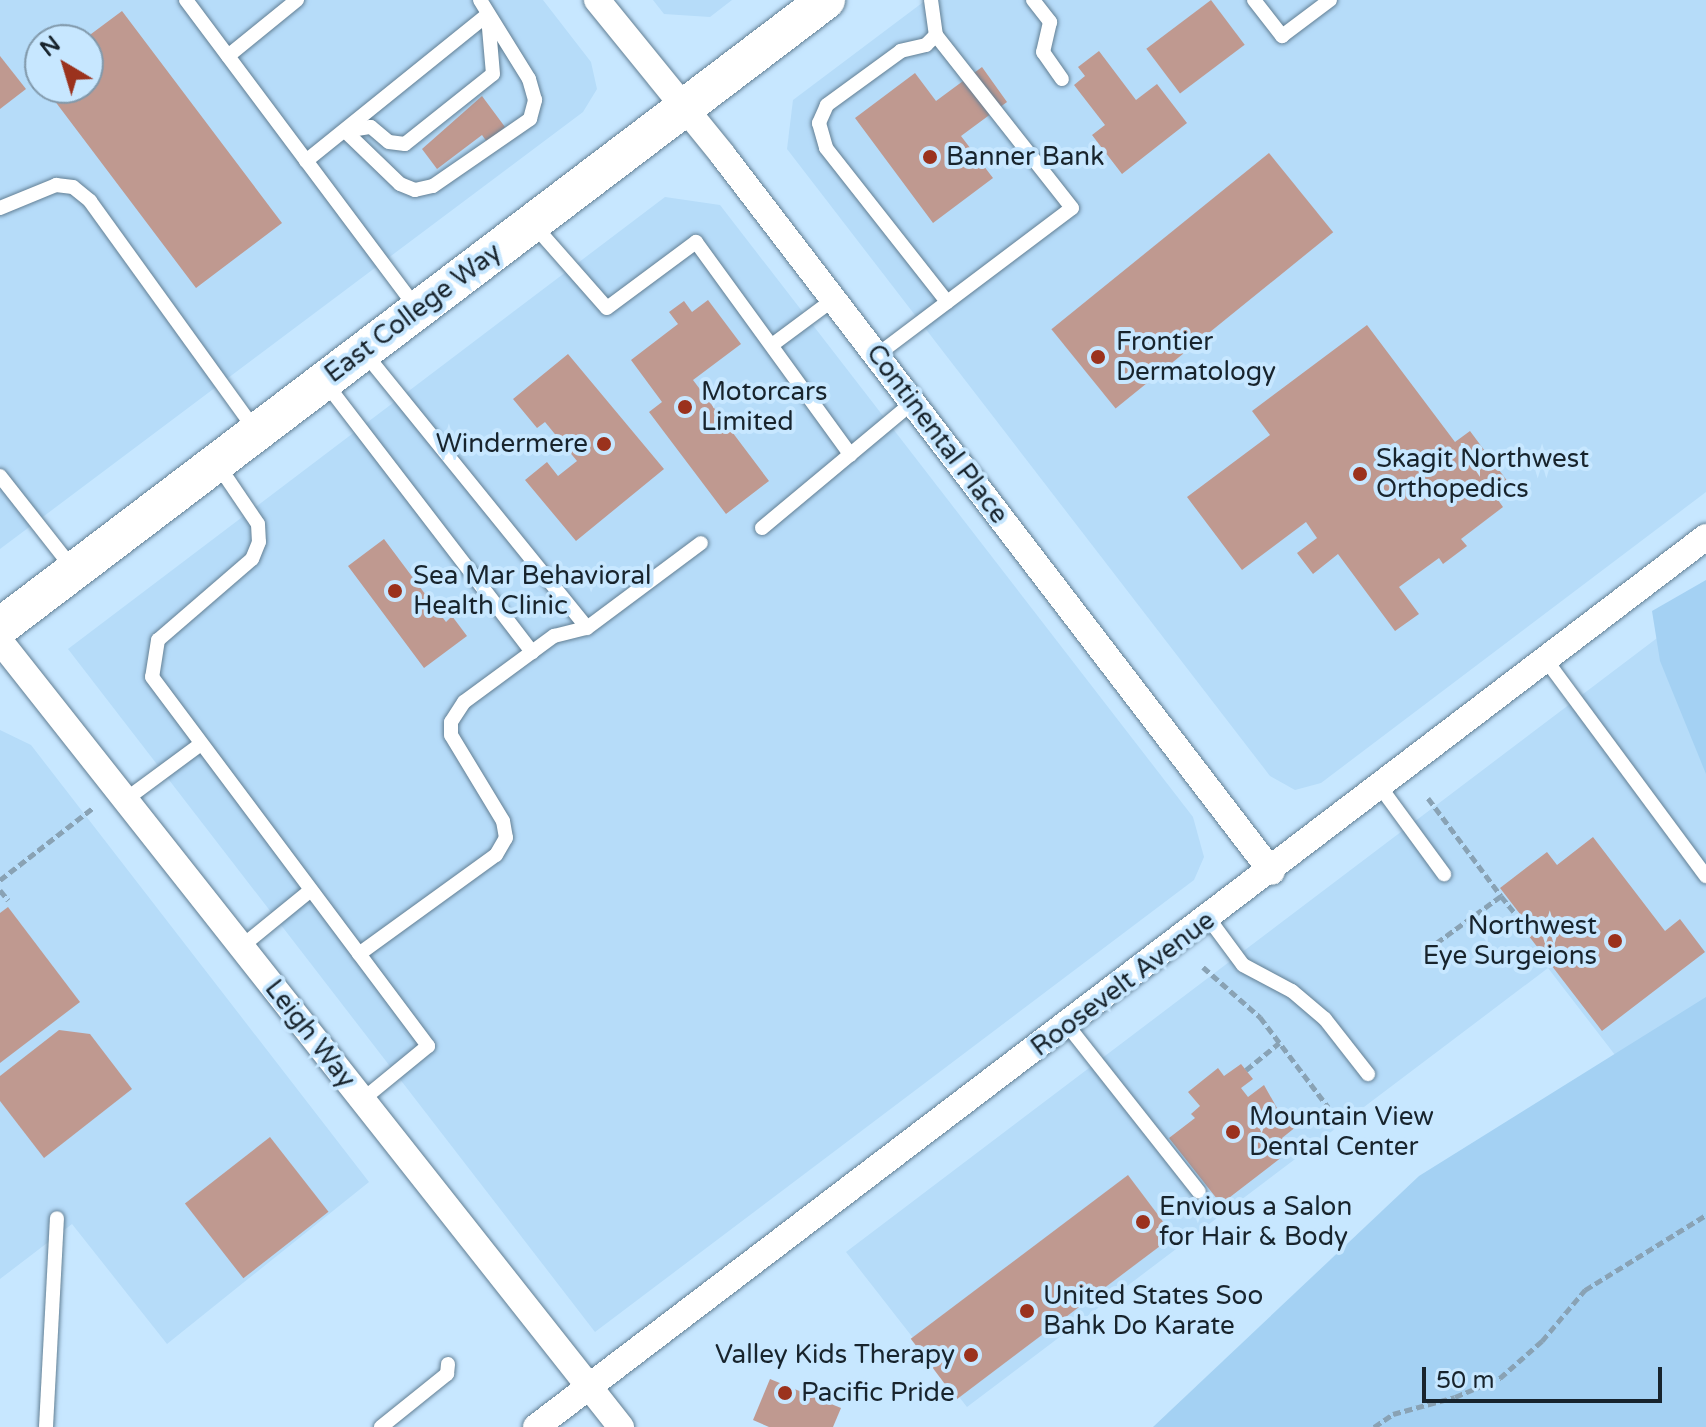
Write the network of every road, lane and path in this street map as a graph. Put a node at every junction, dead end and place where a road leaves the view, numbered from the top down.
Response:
1 (186, 0) edge
2 (297, 0) edge
3 (480, 0) edge
4 (597, 0) edge
5 (826, 0) edge
6 (931, 0) edge
7 (1033, 0) edge
8 (1254, 0) edge
9 (1330, 0) edge
10 (487, 15) junction
11 (936, 35) junction
12 (228, 56) junction
13 (1062, 79) dead end
14 (683, 106) junction
15 (345, 131) junction
16 (306, 161) junction
17 (0, 208) edge
18 (532, 222) junction
19 (834, 299) junction
20 (947, 302) junction
21 (417, 310) junction
22 (772, 345) junction
23 (363, 351) junction
24 (877, 355) junction
25 (324, 381) junction
26 (913, 402) junction
27 (257, 431) junction
28 (851, 455) junction
29 (216, 463) junction
30 (0, 476) edge
31 (762, 528) dead end
32 (1706, 537) edge
33 (701, 543) dead end
34 (75, 571) junction
35 (0, 627) edge
36 (587, 628) junction
37 (0, 641) edge
38 (532, 652) junction
39 (1546, 660) junction
40 (201, 744) junction
41 (1381, 788) junction
42 (125, 800) junction
43 (95, 806) dead end
44 (1272, 872) junction
45 (1444, 874) dead end
46 (1706, 876) edge
47 (0, 880) edge
48 (0, 890) edge
49 (311, 890) junction
50 (1501, 896) dead end
51 (8, 900) dead end
52 (1517, 916) dead end
53 (1209, 919) junction
54 (241, 947) junction
55 (359, 954) junction
56 (1203, 967) dead end
57 (1068, 1026) junction
58 (1279, 1043) junction
59 (1246, 1070) dead end
60 (1368, 1074) dead end
61 (362, 1100) junction
62 (1328, 1107) dead end
63 (1199, 1192) dead end
64 (1706, 1215) edge
65 (57, 1218) dead end
66 (448, 1364) dead end
67 (588, 1388) junction
68 (46, 1427) edge
69 (381, 1427) edge
70 (536, 1427) edge
71 (621, 1427) edge
72 (1374, 1427) edge

1 - 12 lane
2 - 12 lane
3 - 10 lane
4 - 14 street, Continental Place
5 - 14 main road, East College Way
6 - 11 lane
7 - 13 lane
8 - 9 lane
10 - 15 lane
10 - 15 lane
10 - 15 lane
11 - 20 lane
11 - 20 lane
12 - 16 lane
14 - 18 main road, East College Way
14 - 19 street, Continental Place
15 - 16 lane
16 - 21 lane
17 - 27 lane
18 - 21 main road, East College Way
18 - 22 lane
19 - 22 lane
19 - 24 street, Continental Place
20 - 24 lane
21 - 23 main road, East College Way
22 - 28 lane
23 - 25 main road, East College Way
23 - 36 lane
24 - 26 street, Continental Place
25 - 27 main road, East College Way
25 - 38 lane
26 - 28 lane
26 - 44 street, Continental Place
27 - 29 main road, East College Way
28 - 31 lane
29 - 34 main road, East College Way
29 - 40 lane
30 - 34 lane
32 - 39 street, Roosevelt Avenue
33 - 36 lane
34 - 35 main road, East College Way
36 - 38 lane
37 - 42 street, Leigh Way
38 - 55 lane
39 - 41 street, Roosevelt Avenue
39 - 46 lane
40 - 42 lane
40 - 49 lane
41 - 44 street, Roosevelt Avenue
41 - 45 lane
42 - 54 street, Leigh Way
43 - 47 path
44 - 53 street, Roosevelt Avenue
48 - 51 path
49 - 54 lane
49 - 55 lane
50 - 52 path
53 - 57 street, Roosevelt Avenue
53 - 60 lane
54 - 61 street, Leigh Way
55 - 61 lane
56 - 58 path
57 - 63 lane
57 - 67 street, Roosevelt Avenue
58 - 59 path
58 - 62 path
61 - 67 street, Leigh Way
64 - 72 path
65 - 68 lane
66 - 69 lane
67 - 70 street, Roosevelt Avenue
67 - 71 street, Leigh Way

